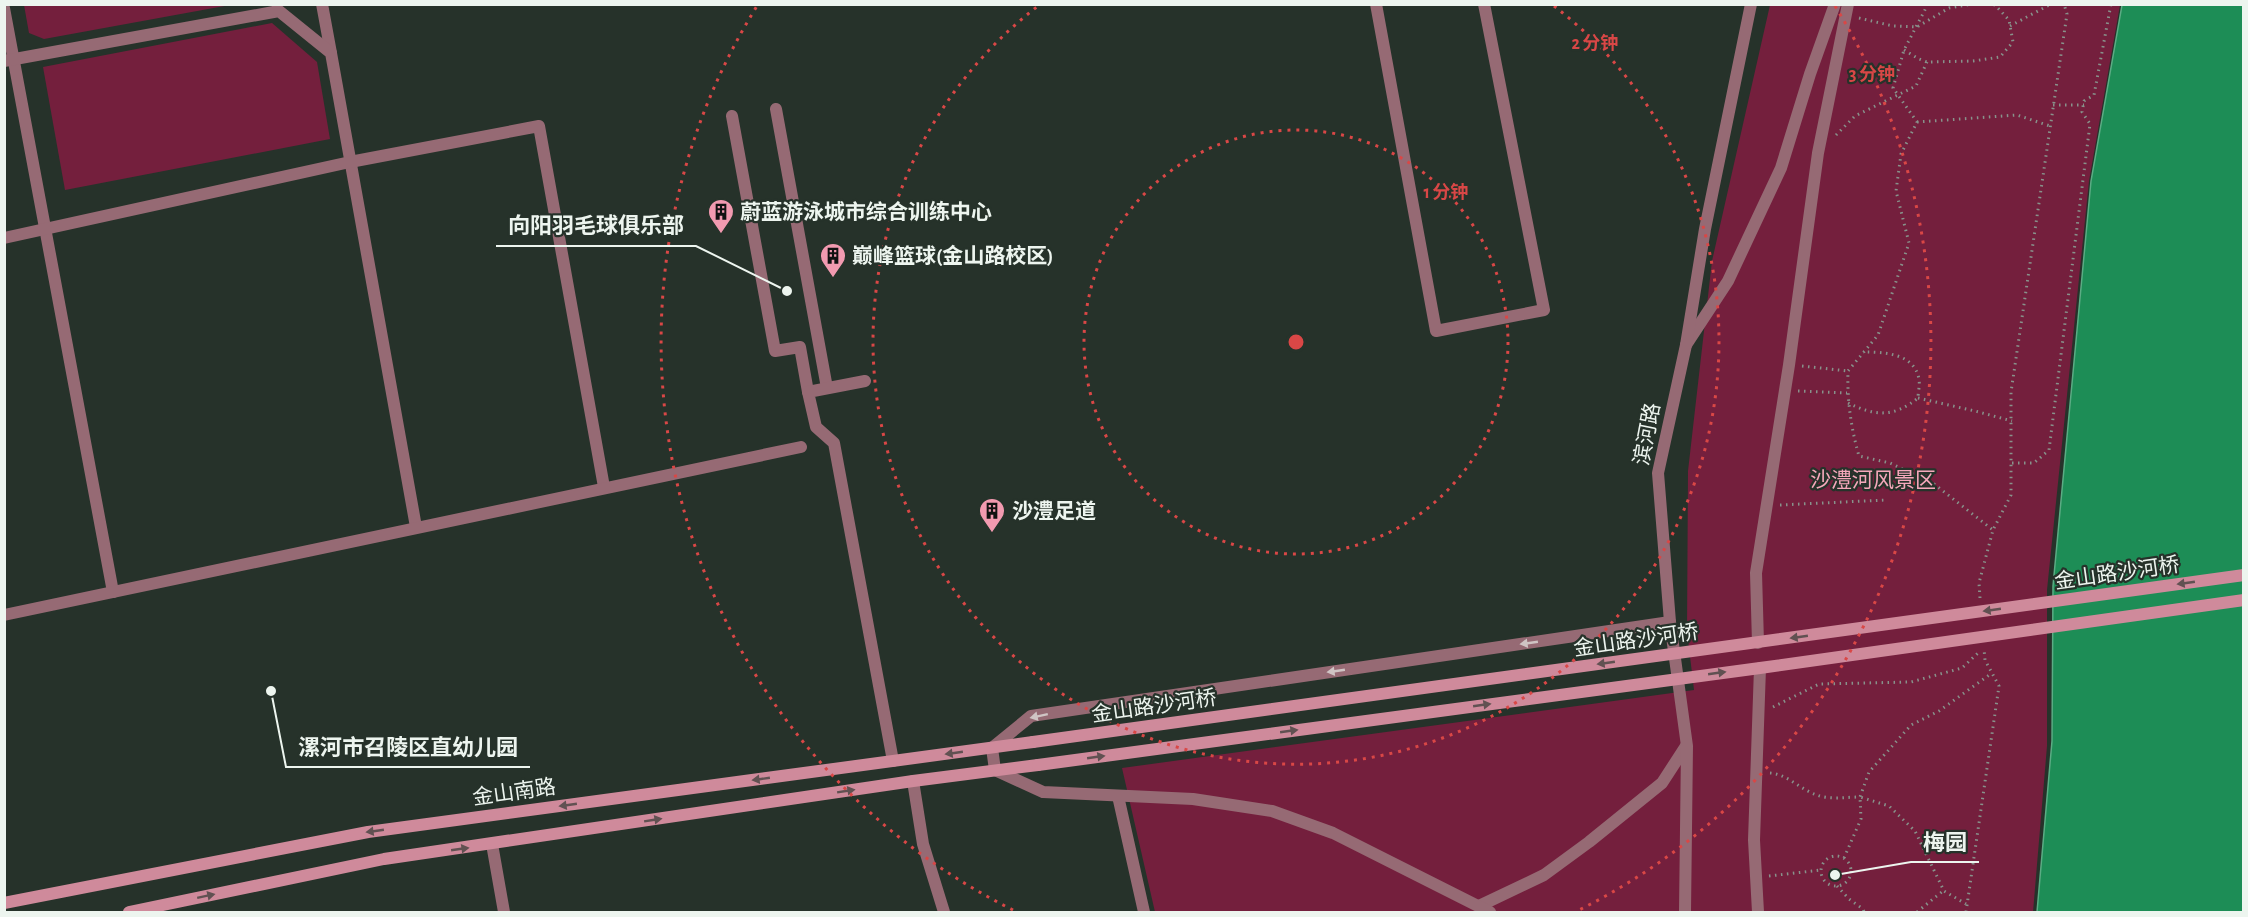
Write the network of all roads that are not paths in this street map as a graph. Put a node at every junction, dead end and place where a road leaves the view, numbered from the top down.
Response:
1 (322, 4) edge
2 (1376, 4) edge
3 (1484, 4) edge
4 (1751, 4) edge
5 (1835, 4) edge
6 (4, 8) edge
7 (281, 8) edge
8 (1847, 10) edge
9 (331, 53) junction
10 (9, 60) edge
11 (776, 109) dead end
12 (732, 116) dead end
13 (350, 162) junction
14 (46, 229) junction
15 (4, 238) edge
16 (1686, 345) junction
17 (865, 381) dead end
18 (827, 388) junction
19 (808, 392) junction
20 (801, 447) dead end
21 (604, 487) junction
22 (416, 527) junction
23 (2244, 575) edge
24 (113, 592) junction
25 (2244, 600) edge
26 (4, 615) edge
27 (1670, 622) junction
28 (1758, 643) junction
29 (1760, 668) junction
30 (1033, 742) joint
31 (1687, 746) junction
32 (992, 748) junction
33 (892, 761) junction
34 (995, 770) junction
35 (913, 781) junction
36 (1118, 796) junction
37 (492, 844) junction
38 (4, 903) edge
39 (1485, 909) edge
40 (129, 912) edge
41 (504, 912) edge
42 (944, 912) edge
43 (1144, 912) edge
44 (1685, 912) edge
45 (1758, 912) edge

1 - 9 street
2 - 3 street
4 - 16 street, 滨河路
5 - 16 street
6 - 10 street
7 - 9 street
7 - 10 street
8 - 28 street
9 - 13 street
10 - 14 street
11 - 18 street
12 - 19 street
13 - 14 street
13 - 21 street
13 - 22 street
14 - 15 street
14 - 24 street
16 - 27 street, 滨河路
17 - 18 street
18 - 19 street
19 - 33 street
20 - 21 street
21 - 22 street
22 - 24 street
23 -> 28 main road, 金山路沙河桥, bridge
24 - 26 street
25 - 29 main road, 金山路沙河桥, bridge
27 - 31 street, 滨河路
27 -> 32 street
28 -> 30 main road, 金山路沙河桥, bridge
34 -> 29 main road, 金山路沙河桥, bridge
29 - 45 street
30 - 32 main road, 金山南路
31 - 39 street
31 - 44 street, 滨河路
32 -> 33 main road, 金山南路
32 - 34 street
33 -> 38 main road, 金山南路
34 - 35 main road
34 - 36 street
37 -> 35 main road
35 - 42 street
36 - 39 street
36 - 43 street
40 -> 37 main road
37 - 41 street

